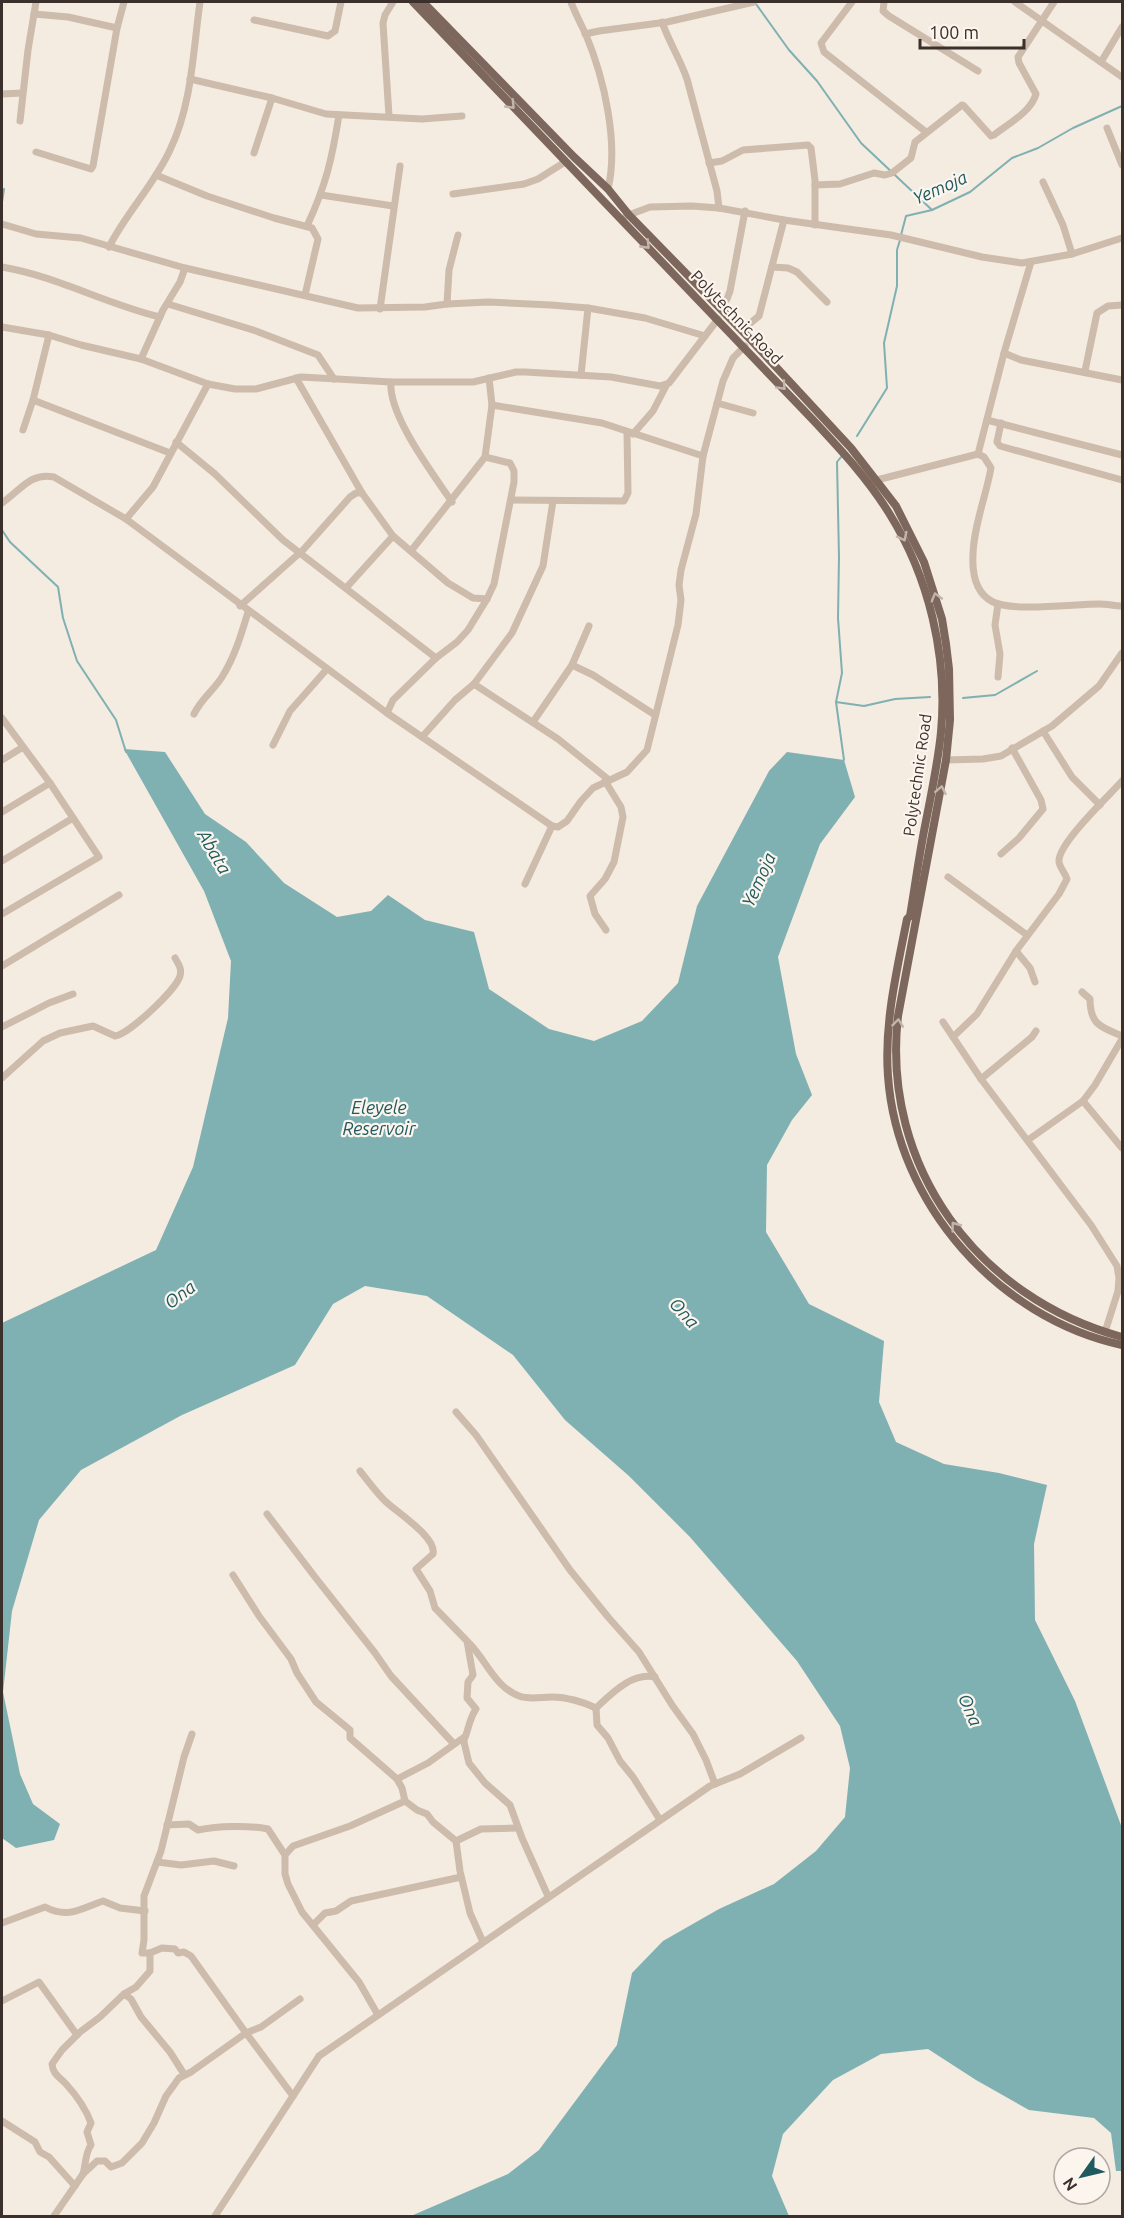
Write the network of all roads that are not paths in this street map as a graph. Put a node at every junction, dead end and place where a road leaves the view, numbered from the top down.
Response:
1 (36, 2) edge
2 (124, 2) edge
3 (200, 2) edge
4 (341, 2) edge
5 (393, 2) edge
6 (413, 2) edge
7 (423, 2) edge
8 (571, 2) edge
9 (754, 2) edge
10 (852, 2) edge
11 (884, 2) edge
12 (1015, 2) edge
13 (1054, 2) edge
14 (34, 14) junction
15 (254, 20) dead end
16 (1041, 20) junction
17 (662, 22) junction
18 (1122, 27) edge
19 (117, 28) junction
20 (585, 34) junction
21 (1101, 62) junction
22 (978, 71) dead end
23 (1122, 77) edge
24 (190, 79) junction
25 (22, 93) junction
26 (2, 94) edge
27 (272, 98) junction
28 (339, 115) junction
29 (389, 116) junction
30 (462, 116) dead end
31 (20, 122) dead end
32 (1107, 128) dead end
33 (926, 132) junction
34 (36, 152) dead end
35 (254, 153) dead end
36 (565, 162) junction
37 (709, 163) junction
38 (1122, 165) edge
39 (400, 166) dead end
40 (156, 174) junction
41 (1043, 182) dead end
42 (815, 185) junction
43 (608, 189) junction
44 (453, 194) dead end
45 (321, 195) junction
46 (393, 206) junction
47 (718, 207) junction
48 (745, 212) junction
49 (629, 215) junction
50 (619, 217) junction
51 (784, 220) junction
52 (2, 224) edge
53 (815, 225) junction
54 (307, 226) junction
55 (458, 235) dead end
56 (1122, 238) edge
57 (109, 248) junction
58 (1072, 254) junction
59 (1031, 262) junction
60 (2, 267) edge
61 (772, 267) junction
62 (185, 268) junction
63 (305, 296) junction
64 (827, 302) dead end
65 (168, 304) junction
66 (447, 304) junction
67 (1122, 305) edge
68 (588, 308) junction
69 (720, 308) junction
70 (380, 309) junction
71 (160, 317) junction
72 (718, 319) junction
73 (2, 327) edge
74 (742, 330) junction
75 (49, 335) junction
76 (705, 336) junction
77 (745, 346) junction
78 (1004, 353) junction
79 (141, 359) junction
80 (1085, 371) junction
81 (581, 375) junction
82 (296, 378) junction
83 (489, 378) junction
84 (334, 379) junction
85 (1122, 380) edge
86 (391, 382) junction
87 (208, 384) junction
88 (666, 386) junction
89 (33, 400) junction
90 (717, 403) junction
91 (492, 405) junction
92 (753, 413) dead end
93 (987, 420) junction
94 (1000, 423) junction
95 (22, 430) dead end
96 (630, 433) junction
97 (176, 442) junction
98 (170, 453) junction
99 (978, 454) junction
100 (1122, 455) edge
101 (703, 456) junction
102 (485, 457) junction
103 (1122, 480) edge
104 (873, 481) junction
105 (362, 494) junction
106 (511, 500) junction
107 (553, 501) junction
108 (452, 502) junction
109 (2, 503) edge
110 (126, 519) junction
111 (393, 536) junction
112 (411, 551) junction
113 (300, 553) junction
114 (346, 588) junction
115 (487, 599) junction
116 (998, 604) junction
117 (240, 606) junction
118 (1122, 606) edge
119 (248, 612) junction
120 (589, 626) dead end
121 (1122, 653) edge
122 (436, 658) junction
123 (572, 665) junction
124 (327, 669) junction
125 (998, 677) dead end
126 (474, 684) junction
127 (387, 713) junction
128 (194, 714) dead end
129 (655, 715) junction
130 (2, 718) edge
131 (533, 722) junction
132 (1043, 730) junction
133 (422, 737) junction
134 (273, 745) dead end
135 (23, 747) junction
136 (1012, 748) junction
137 (2, 760) edge
138 (946, 760) junction
139 (607, 780) junction
140 (1122, 781) edge
141 (50, 783) junction
142 (1100, 805) junction
143 (2, 812) edge
144 (73, 818) junction
145 (552, 826) junction
146 (1001, 854) dead end
147 (2, 861) edge
148 (948, 877) dead end
149 (525, 884) dead end
150 (119, 895) dead end
151 (2, 914) edge
152 (606, 930) dead end
153 (1027, 935) junction
154 (1016, 951) junction
155 (175, 958) dead end
156 (2, 966) edge
157 (1035, 982) dead end
158 (1082, 992) dead end
159 (73, 994) dead end
160 (943, 1022) dead end
161 (2, 1028) edge
162 (1036, 1031) dead end
163 (953, 1037) junction
164 (1122, 1038) edge
165 (2, 1078) edge
166 (981, 1080) junction
167 (1083, 1101) junction
168 (1028, 1140) junction
169 (1122, 1148) edge
170 (1105, 1332) junction
171 (1122, 1337) edge
172 (1122, 1345) edge
173 (456, 1412) dead end
174 (360, 1471) dead end
175 (267, 1514) dead end
176 (233, 1575) dead end
177 (467, 1641) junction
178 (655, 1677) junction
179 (596, 1708) junction
180 (192, 1734) dead end
181 (801, 1738) dead end
182 (464, 1740) junction
183 (454, 1744) junction
184 (397, 1779) junction
185 (715, 1784) junction
186 (405, 1802) junction
187 (660, 1820) junction
188 (167, 1825) junction
189 (518, 1828) junction
190 (456, 1841) junction
191 (285, 1855) junction
192 (157, 1862) junction
193 (234, 1866) dead end
194 (461, 1877) junction
195 (548, 1896) junction
196 (144, 1911) junction
197 (2, 1923) edge
198 (313, 1925) junction
199 (483, 1942) junction
200 (150, 1953) junction
201 (124, 1994) junction
202 (300, 1999) dead end
203 (2, 2001) edge
204 (378, 2014) junction
205 (246, 2033) junction
206 (77, 2035) junction
207 (184, 2074) junction
208 (293, 2096) junction
209 (2, 2121) edge
210 (83, 2174) junction
211 (75, 2186) junction
212 (54, 2217) edge
213 (215, 2217) edge

1 - 14 street
2 - 19 street
3 - 24 street
4 - 15 street
5 - 29 street
6 -> 36 main road, Polytechnic Road
7 - 43 main road, Polytechnic Road
8 - 20 street
9 - 17 street
10 - 33 street
11 - 22 street
12 - 16 street
13 - 16 street
14 - 19 street
14 - 25 street
16 - 21 street
16 - 33 street
17 - 20 street
17 - 37 street
18 - 21 street
19 - 34 street
20 - 43 street
21 - 23 street
24 - 27 street
24 - 40 street
25 - 26 street
25 - 31 street
27 - 28 street
27 - 35 street
28 - 29 street
28 - 45 street
29 - 30 street
32 - 38 street
33 - 42 street
36 - 44 street
36 - 50 main road, Polytechnic Road
37 - 42 street
37 - 47 street
39 - 46 street
40 - 54 street
40 - 57 street
41 - 58 street
42 - 53 street
43 - 49 main road, Polytechnic Road
45 - 46 street
45 - 54 street
46 - 70 street
47 - 48 street
47 - 49 street
48 - 51 street
48 - 69 street
49 - 50 street
49 - 69 main road, Polytechnic Road
50 -> 72 main road, Polytechnic Road
51 - 53 street
51 - 61 street
52 - 57 street
53 - 59 street
54 - 63 street
55 - 66 street
56 - 58 street
57 - 62 street
58 - 59 street
59 - 78 street
60 - 71 street
61 - 64 street
61 - 74 street
62 - 63 street
62 - 65 street
63 - 70 street
65 - 71 street
65 - 84 street
66 - 68 street
66 - 70 street
67 - 80 street
68 - 76 street
68 - 81 street
69 - 74 main road, Polytechnic Road
71 - 79 street
72 - 76 street
72 - 77 main road, Polytechnic Road
73 - 75 street
74 - 104 main road, Polytechnic Road
75 - 79 street
75 - 89 street
76 - 88 street
77 - 90 street
77 -> 104 main road, Polytechnic Road
78 - 80 street
78 - 93 street
79 - 87 street
80 - 85 street
81 - 83 street
81 - 88 street
82 - 84 street
82 - 87 street
82 - 105 street
83 - 86 street
83 - 91 street
84 - 86 street
86 - 108 street
87 - 97 street
88 - 96 street
89 - 95 street
89 - 98 street
90 - 92 street
90 - 101 street
91 - 96 street
91 - 102 street
93 - 94 street
93 - 99 street
94 - 100 street
94 - 103 street
96 - 101 street
96 - 107 street
97 - 98 street
97 - 113 street
98 - 110 street
99 - 104 street
99 - 116 street
101 - 129 street
102 - 106 street
102 - 108 street
138 -> 104 main road, Polytechnic Road
104 -> 172 main road, Polytechnic Road
105 - 111 street
105 - 113 street
106 - 107 street
106 - 115 street
107 - 126 street
108 - 112 street
109 - 110 street
110 - 117 street
111 - 112 street
111 - 114 street
112 - 115 street
113 - 114 street
113 - 117 street
114 - 122 street
115 - 122 street
116 - 118 street
116 - 125 street
117 - 119 street
119 - 124 street
119 - 128 street
120 - 123 street
121 - 132 street
122 - 127 street
123 - 129 street
123 - 131 street
124 - 127 street
124 - 134 street
126 - 131 street
126 - 133 street
127 - 133 street
129 - 139 street
130 - 135 street
131 - 139 street
132 - 136 street
132 - 142 street
133 - 145 street
135 - 137 street
135 - 141 street
136 - 138 street
136 - 146 street
170 -> 138 main road, Polytechnic Road
139 - 145 street
139 - 152 street
140 - 142 street
141 - 143 street
141 - 144 street
142 - 153 street
144 - 147 street
144 - 151 street
145 - 149 street
148 - 153 street
150 - 156 street
153 - 154 street
154 - 157 street
154 - 163 street
155 - 165 street
158 - 164 street
159 - 161 street
160 - 163 street
162 - 166 street
163 - 166 street
164 - 167 street
166 - 168 street
167 - 168 street
167 - 169 street
168 - 170 street
170 - 171 main road, Polytechnic Road
173 - 178 street
174 - 177 street
175 - 183 street
176 - 184 street
177 - 179 street
177 - 182 street
178 - 179 street
178 - 185 street
179 - 187 street
180 - 188 street
181 - 185 street
182 - 183 street
182 - 189 street
183 - 184 street
184 - 186 street
185 - 187 street
186 - 190 street
186 - 191 street
187 - 195 street
188 - 191 street
188 - 192 street
189 - 190 street
189 - 195 street
190 - 194 street
191 - 198 street
192 - 193 street
192 - 196 street
194 - 198 street
194 - 199 street
195 - 199 street
196 - 197 street
196 - 200 street
198 - 204 street
199 - 204 street
200 - 201 street
200 - 205 street
201 - 206 street
201 - 207 street
202 - 205 street
203 - 206 street
204 - 208 street
205 - 207 street
205 - 208 street
206 - 210 street
207 - 210 street
208 - 213 street
209 - 211 street
210 - 211 street
211 - 212 street

